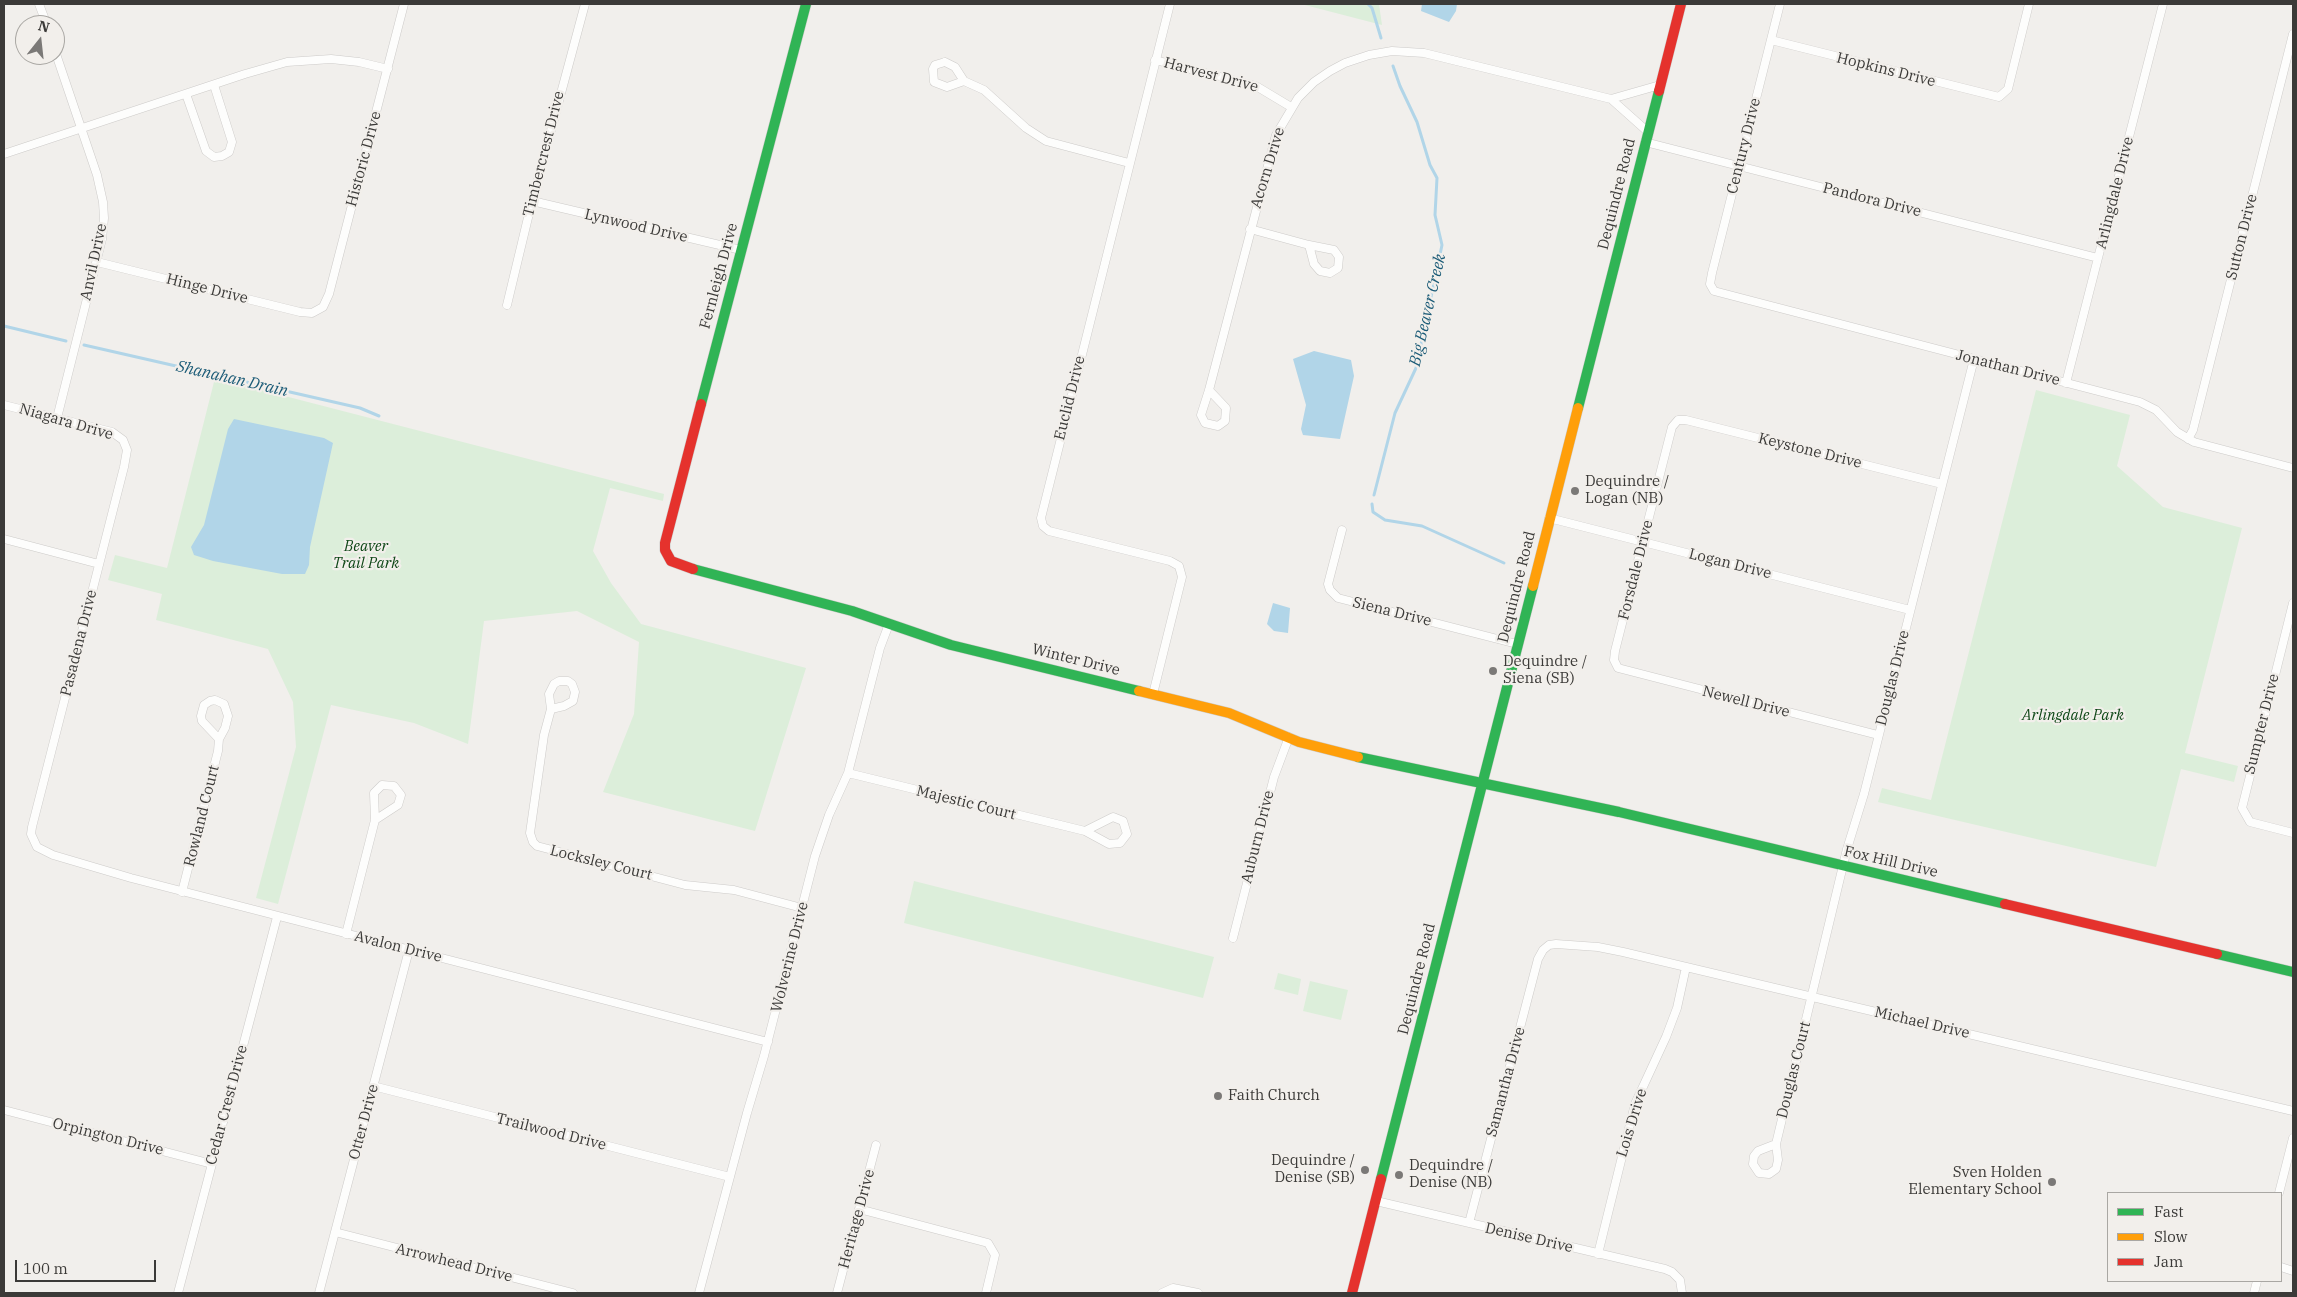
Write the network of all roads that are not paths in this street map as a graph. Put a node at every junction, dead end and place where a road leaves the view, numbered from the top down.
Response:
1 (404, 4) edge
2 (585, 4) edge
3 (806, 4) edge
4 (1170, 4) edge
5 (1681, 4) edge
6 (1780, 4) edge
7 (2029, 4) edge
8 (2163, 4) edge
9 (2293, 34) edge
10 (1771, 40) junction
11 (1155, 60) junction
12 (60, 65) edge
13 (388, 68) junction
14 (964, 81) dead end
15 (214, 85) junction
16 (1660, 85) junction
17 (186, 94) junction
18 (1611, 99) junction
19 (1291, 107) junction
20 (81, 129) junction
21 (1647, 137) junction
22 (4, 154) edge
23 (1129, 163) junction
24 (1739, 166) junction
25 (532, 201) junction
26 (1250, 230) junction
27 (1309, 245) junction
28 (741, 250) junction
29 (2098, 258) junction
30 (97, 262) junction
31 (1712, 288) joint
32 (507, 305) dead end
33 (317, 311) joint
34 (1974, 359) junction
35 (2066, 383) junction
36 (1209, 390) junction
37 (4, 405) edge
38 (57, 418) junction
39 (1678, 420) joint
40 (2188, 439) junction
41 (125, 444) joint
42 (2293, 468) edge
43 (1942, 484) junction
44 (1550, 518) junction
45 (1342, 530) dead end
46 (4, 540) edge
47 (1643, 542) junction
48 (668, 556) joint
49 (99, 564) junction
50 (2293, 603) edge
51 (1910, 610) junction
52 (889, 624) junction
53 (1517, 644) junction
54 (1615, 664) joint
55 (1152, 694) junction
56 (551, 709) dead end
57 (1878, 735) junction
58 (1289, 737) junction
59 (219, 739) junction
60 (848, 773) junction
61 (1482, 784) junction
62 (375, 820) junction
63 (1085, 831) junction
64 (2293, 833) edge
65 (33, 841) joint
66 (1843, 866) junction
67 (182, 892) junction
68 (802, 908) junction
69 (277, 917) junction
70 (346, 934) junction
71 (1233, 938) dead end
72 (1549, 945) joint
73 (409, 950) junction
74 (1686, 967) junction
75 (2293, 972) edge
76 (1812, 997) junction
77 (768, 1042) junction
78 (373, 1086) junction
79 (4, 1110) edge
80 (2293, 1112) edge
81 (2293, 1138) edge
82 (1776, 1144) dead end
83 (876, 1146) dead end
84 (212, 1164) junction
85 (730, 1177) junction
86 (2279, 1192) edge
87 (1376, 1200) junction
88 (859, 1209) junction
89 (1469, 1223) junction
90 (335, 1232) junction
91 (1598, 1254) junction
92 (178, 1293) edge
93 (319, 1293) edge
94 (573, 1293) edge
95 (699, 1293) edge
96 (837, 1293) edge
97 (986, 1293) edge
98 (1162, 1293) edge
99 (1198, 1293) edge
100 (1352, 1293) edge
101 (1682, 1293) edge

1 - 13 street, Historic Drive
2 - 25 street, Timbercrest Drive
3 - 28 street, Fernleigh Drive
4 - 11 street, Euclid Drive
5 - 16 street, Dequindre Road
6 - 10 street, Century Drive
7 - 10 street, Hopkins Drive
8 - 29 street, Arlingdale Drive
9 - 40 street, Sutton Drive
10 - 24 street, Century Drive
11 - 19 street, Harvest Drive
11 - 23 street, Euclid Drive
12 - 20 street, Anvil Drive
13 - 15 street
13 - 33 street, Historic Drive
14 - 23 street
15 - 17 street
15 - 17 street
16 - 18 street, Acorn Drive
16 - 21 street, Dequindre Road
17 - 20 street
18 - 19 street, Acorn Drive
18 - 21 street, Acorn Drive
19 - 26 street, Acorn Drive
20 - 22 street
20 - 30 street, Anvil Drive
21 - 24 street, Pandora Drive
21 - 44 street, Dequindre Road
23 - 55 street, Euclid Drive
24 - 29 street, Pandora Drive
24 - 31 street, Century Drive
25 - 28 street, Lynwood Drive
25 - 32 street, Timbercrest Drive
26 - 27 street
26 - 36 street, Acorn Drive
27 - 27 street
28 - 48 street, Fernleigh Drive
29 - 35 street, Arlingdale Drive
30 - 33 street, Hinge Drive
30 - 38 street, Anvil Drive
31 - 34 street, Jonathan Drive
34 - 35 street, Jonathan Drive
34 - 43 street, Douglas Drive
35 - 40 street, Jonathan Drive
36 - 36 street, Acorn Drive
37 - 38 street, Niagara Drive
38 - 41 street, Niagara Drive
39 - 43 street, Keystone Drive
39 - 47 street, Forsdale Drive
40 - 42 street, Jonathan Drive
41 - 49 street, Pasadena Drive
43 - 51 street, Douglas Drive
44 - 47 street, Logan Drive
44 - 53 street, Dequindre Road
45 - 53 street, Siena Drive
46 - 49 street
47 - 51 street, Logan Drive
47 - 54 street, Forsdale Drive
48 - 52 street, Winter Drive
49 - 65 street, Pasadena Drive
50 - 64 street, Sumpter Drive
51 - 57 street, Douglas Drive
52 - 55 street, Winter Drive
52 - 60 street, Wolverine Drive
53 - 61 street, Dequindre Road
54 - 57 street, Newell Drive
55 - 58 street, Winter Drive
56 - 68 street, Locksley Court
57 - 66 street, Douglas Drive
58 - 61 street, Winter Drive
58 - 71 street, Auburn Drive
59 - 59 street, Rowland Court
59 - 67 street, Rowland Court
60 - 63 street, Majestic Court
60 - 68 street, Wolverine Drive
61 - 66 street, Fox Hill Drive
61 - 87 street, Dequindre Road
62 - 62 street
62 - 70 street
63 - 63 street, Majestic Court
65 - 67 street, Avalon Drive
66 - 75 street, Fox Hill Drive
66 - 76 street, Douglas Drive
67 - 69 street, Avalon Drive
68 - 77 street, Wolverine Drive
69 - 70 street, Avalon Drive
69 - 84 street, Cedar Crest Drive
70 - 73 street, Avalon Drive
72 - 74 street, Michael Drive
72 - 89 street, Samantha Drive
73 - 77 street, Avalon Drive
73 - 78 street, Otter Drive
74 - 76 street, Michael Drive
74 - 91 street, Lois Drive
76 - 80 street, Michael Drive
76 - 82 street, Douglas Court
77 - 85 street, Wolverine Drive
78 - 85 street, Trailwood Drive
78 - 90 street, Otter Drive
79 - 84 street, Orpington Drive
81 - 86 street
83 - 88 street, Heritage Drive
84 - 92 street, Cedar Crest Drive
85 - 95 street, Wolverine Drive
87 - 89 street, Denise Drive
87 - 100 street, Dequindre Road
88 - 96 street, Heritage Drive
88 - 97 street
89 - 91 street, Denise Drive
90 - 93 street, Otter Drive
90 - 94 street, Arrowhead Drive
91 - 101 street, Denise Drive
98 - 99 street

